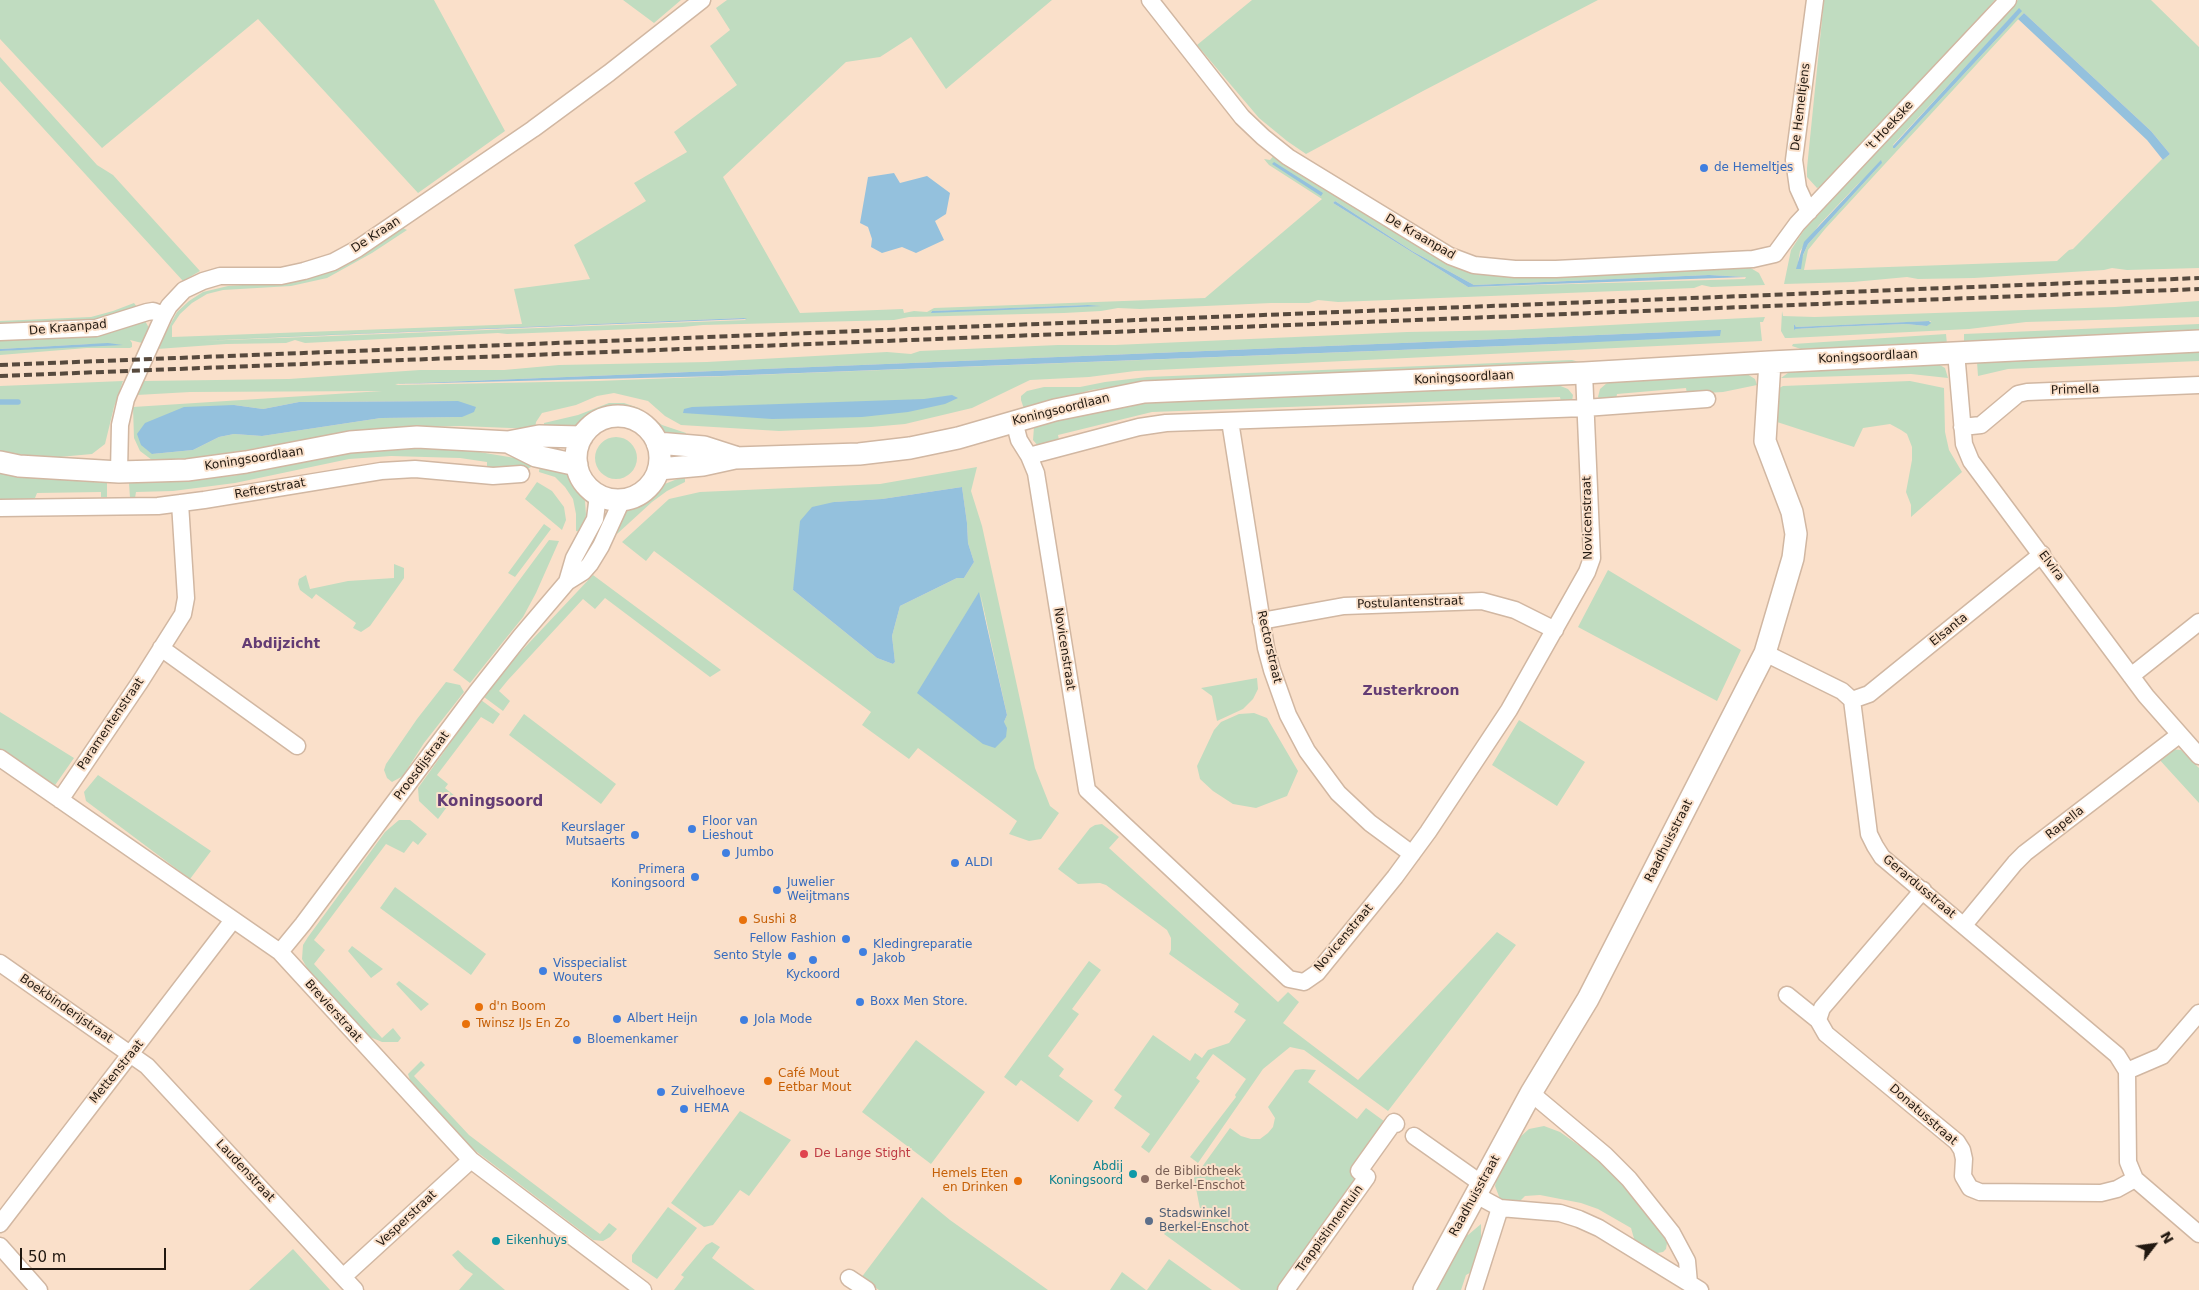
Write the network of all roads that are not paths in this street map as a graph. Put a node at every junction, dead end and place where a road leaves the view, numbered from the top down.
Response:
1 (702, 0) edge
2 (1150, 0) edge
3 (1815, 0) edge
4 (2008, 0) edge
5 (1809, 212) junction
6 (1775, 254) joint
7 (164, 315) junction
8 (0, 332) edge
9 (2199, 341) edge
10 (1956, 352) junction
11 (1770, 362) junction
12 (1584, 373) junction
13 (2199, 385) edge
14 (1707, 399) dead end
15 (1585, 408) junction
16 (1014, 421) junction
17 (1230, 421) junction
18 (1962, 427) junction
19 (582, 437) junction
20 (508, 442) junction
21 (657, 443) junction
22 (1029, 456) junction
23 (735, 458) junction
24 (0, 462) edge
25 (577, 465) junction
26 (659, 469) junction
27 (119, 472) junction
28 (521, 474) dead end
29 (598, 495) junction
30 (622, 500) junction
31 (180, 503) junction
32 (0, 508) edge
33 (2042, 554) junction
34 (567, 582) junction
35 (1261, 620) junction
36 (2199, 622) edge
37 (1555, 630) junction
38 (161, 648) junction
39 (1764, 653) junction
40 (2131, 676) junction
41 (1852, 700) junction
42 (2179, 735) junction
43 (297, 746) dead end
44 (2199, 756) edge
45 (0, 758) edge
46 (60, 800) junction
47 (1412, 854) junction
48 (1923, 890) junction
49 (233, 920) junction
50 (1964, 925) junction
51 (280, 952) junction
52 (0, 963) edge
53 (1787, 995) dead end
54 (2197, 1016) edge
55 (1818, 1020) junction
56 (132, 1055) junction
57 (2127, 1070) junction
58 (1531, 1093) junction
59 (1395, 1123) dead end
60 (1414, 1136) dead end
61 (471, 1160) junction
62 (2134, 1179) junction
63 (1479, 1190) junction
64 (1500, 1208) junction
65 (0, 1224) edge
66 (2199, 1234) edge
67 (0, 1246) edge
68 (343, 1277) junction
69 (850, 1278) dead end
70 (1695, 1286) edge
71 (39, 1290) edge
72 (355, 1290) edge
73 (643, 1290) edge
74 (867, 1290) edge
75 (1286, 1290) edge
76 (1424, 1290) edge
77 (1474, 1290) edge

1 - 7 street, De Kraan
2 - 6 street, De Kraanpad
3 - 5 street, De Hemeltjens
4 - 5 street, 't Hoekske
5 - 6 street, 't Hoekske
7 - 8 street, De Kraanpad
7 - 27 street, De Kraan
9 - 10 street, Koningsoordlaan
10 - 11 street, Koningsoordlaan
10 - 18 street, Elvira
11 - 12 street, Koningsoordlaan
11 - 39 street, Raadhuisstraat
12 - 15 street, Novicenstraat
12 - 16 street, Koningsoordlaan
13 - 18 street, Primella
14 - 15 street
15 - 17 street
15 - 37 street, Novicenstraat
16 - 22 street, Novicenstraat
16 - 23 street, Koningsoordlaan
17 - 22 street
17 - 35 street, Rectorstraat
18 - 33 street, Elvira
19 - 20 street, Koningsoordlaan
19 - 21 street
19 - 25 street
20 - 25 street, Koningsoordlaan
20 - 27 street, Koningsoordlaan
21 - 23 street, Koningsoordlaan
21 - 26 street
22 - 47 street, Novicenstraat
23 - 26 street, Koningsoordlaan
24 - 27 street, Koningsoordlaan
25 - 29 street
26 - 30 street
28 - 31 street, Refterstraat
29 - 30 street
29 - 34 street, Proosdijstraat
30 - 34 street, Proosdijstraat
31 - 32 street, Refterstraat
31 - 38 street, Paramentenstraat
33 - 40 street, Elvira
33 - 41 street, Elsanta
34 - 51 street, Proosdijstraat
35 - 37 street, Postulantenstraat
35 - 47 street, Rectorstraat
36 - 40 street
37 - 47 street, Novicenstraat
38 - 43 street
38 - 46 street, Paramentenstraat
39 - 41 street
39 - 58 street, Raadhuisstraat
40 - 42 street, Elvira
41 - 48 street, Gerardusstraat
42 - 44 street, Elvira
42 - 50 street, Rapella
45 - 46 street, Brevierstraat
46 - 49 street, Brevierstraat
48 - 50 street, Gerardusstraat
48 - 55 street
49 - 51 street, Brevierstraat
49 - 56 street, Mettenstraat
50 - 57 street, Gerardusstraat
51 - 61 street, Brevierstraat
52 - 56 street, Boekbinderijstraat
53 - 55 street, Donatusstraat
54 - 57 street
55 - 62 street, Donatusstraat
56 - 65 street, Mettenstraat
56 - 68 street, Laudenstraat
57 - 62 street
58 - 63 street, Raadhuisstraat
58 - 70 street
59 - 75 street, Trappistinnentuin
60 - 63 street
61 - 68 street, Vesperstraat
61 - 73 street, Brevierstraat
62 - 66 street
63 - 64 street
63 - 76 street, Raadhuisstraat
64 - 70 street
64 - 77 street
67 - 71 street
68 - 72 street, Laudenstraat
69 - 74 street

